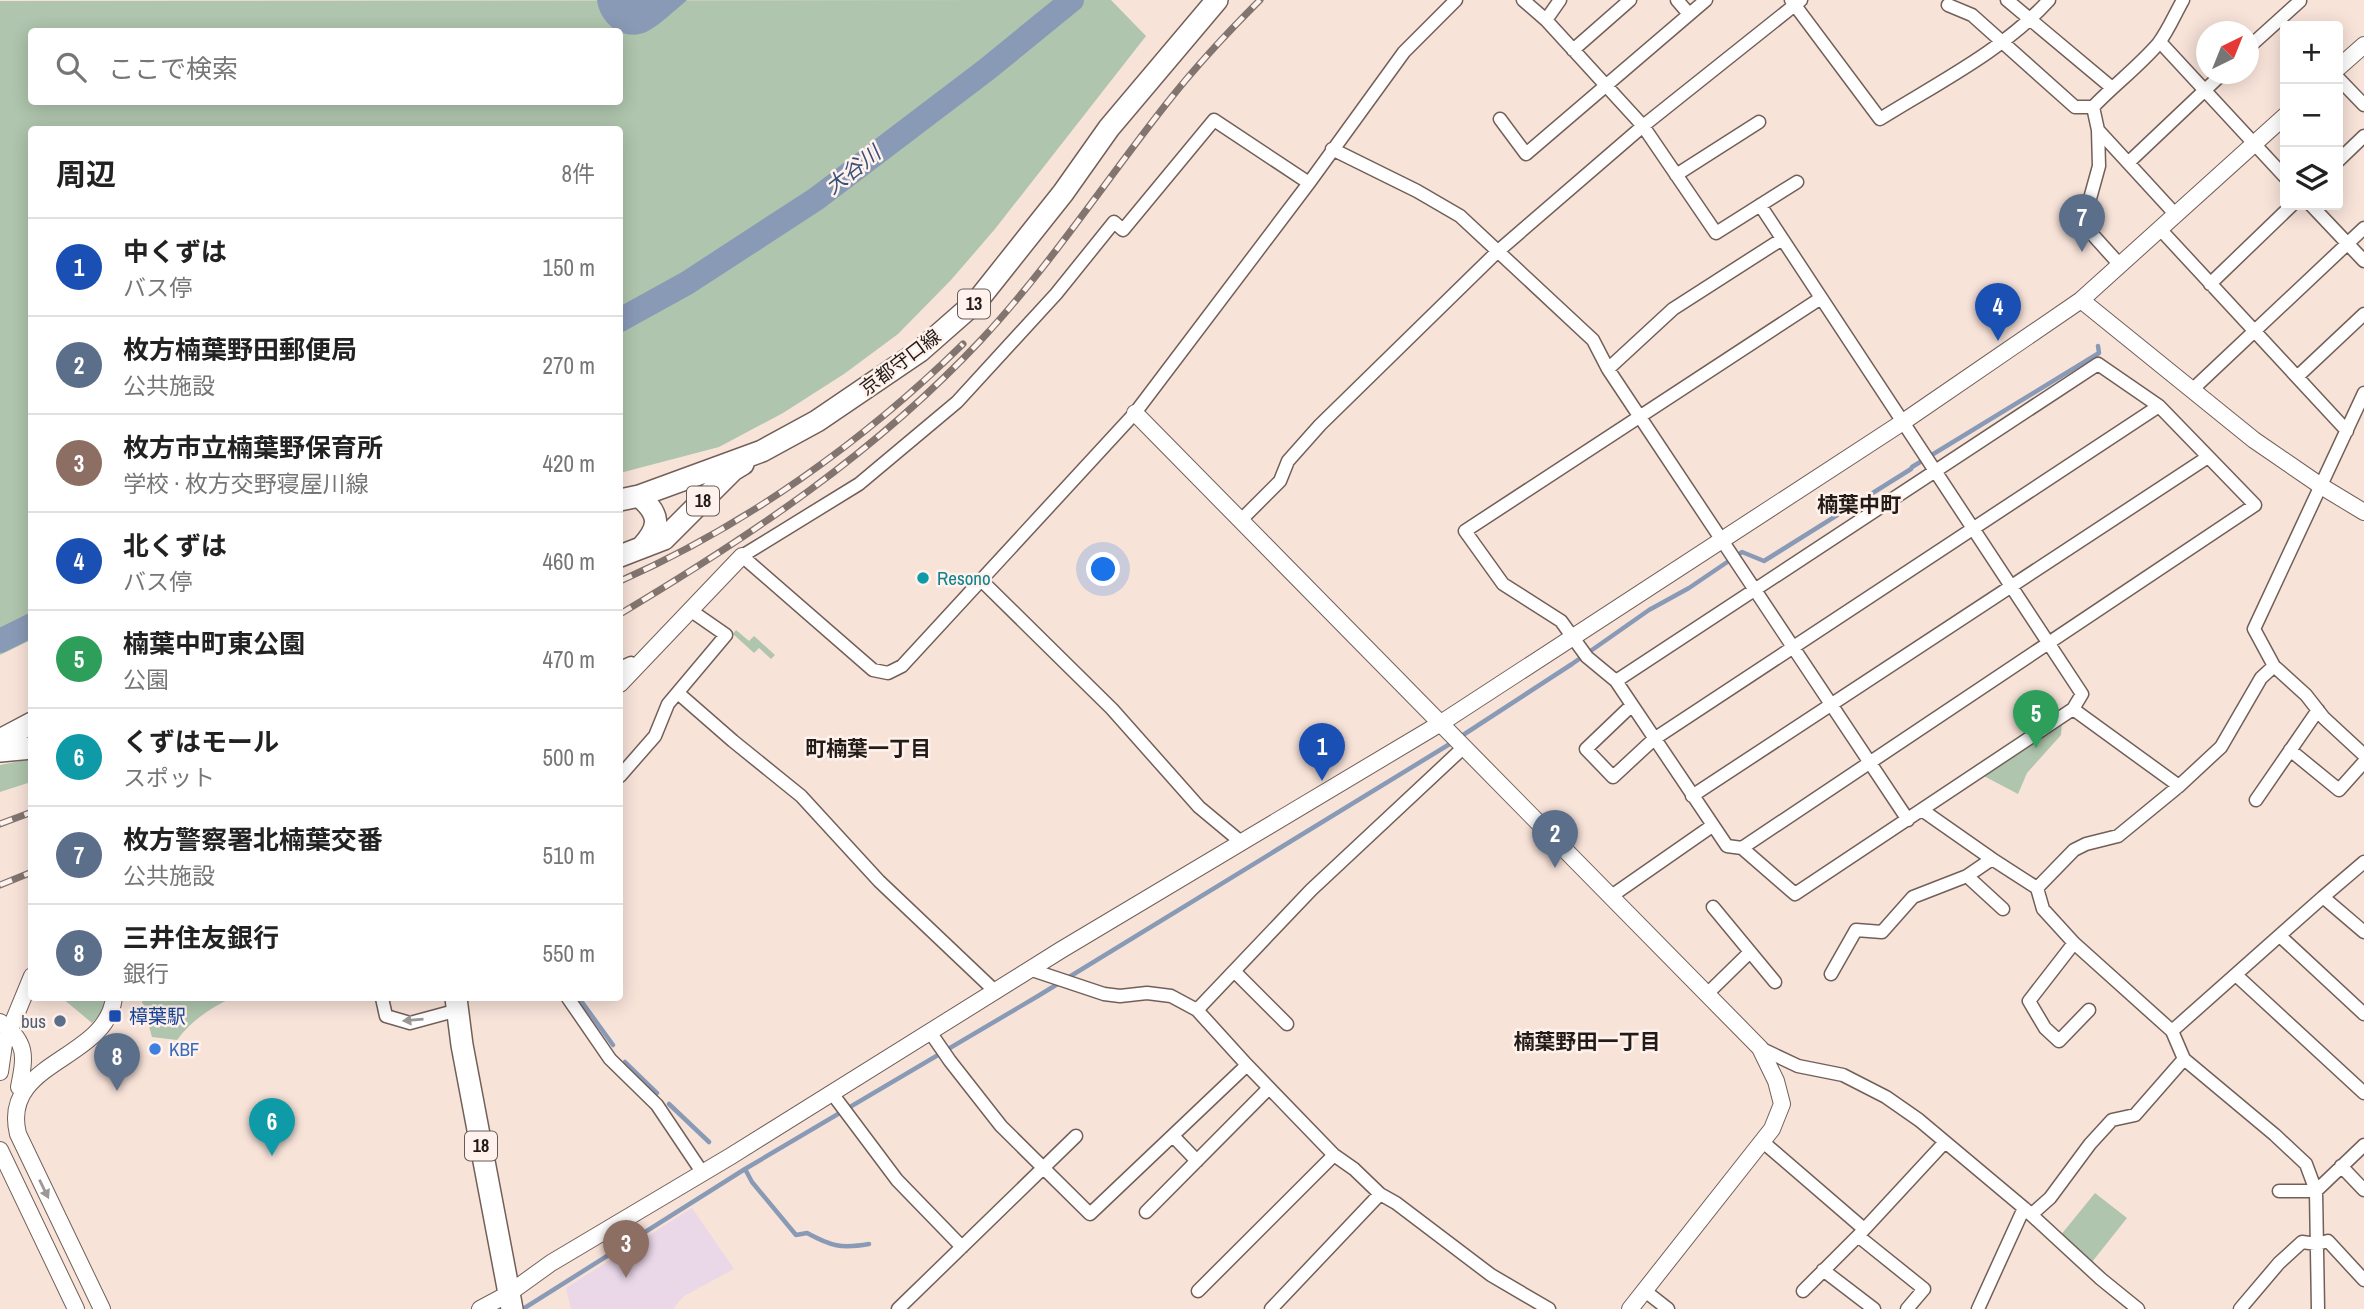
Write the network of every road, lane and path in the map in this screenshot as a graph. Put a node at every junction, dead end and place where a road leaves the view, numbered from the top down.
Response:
1 (1217, 0) edge
2 (1457, 0) edge
3 (1523, 0) edge
4 (1560, 0) edge
5 (1630, 0) edge
6 (1677, 0) edge
7 (1706, 0) edge
8 (2007, 0) edge
9 (2049, 0) edge
10 (2183, 0) edge
11 (2300, 1) edge
12 (1795, 2) edge
13 (1948, 5) dead end
14 (1689, 14) junction
15 (1546, 20) junction
16 (2031, 20) junction
17 (2259, 39) edge
18 (2003, 42) junction
19 (2160, 42) junction
20 (2364, 45) edge
21 (1573, 50) junction
22 (2343, 64) edge
23 (2343, 83) edge
24 (2211, 84) edge
25 (1605, 85) junction
26 (2111, 87) junction
27 (2204, 90) junction
28 (2364, 105) edge
29 (2093, 107) junction
30 (2280, 121) edge
31 (1759, 122) dead end
32 (1508, 124) dead end
33 (1643, 126) junction
34 (2098, 130) junction
35 (2364, 136) edge
36 (2255, 144) junction
37 (1332, 149) junction
38 (2343, 156) edge
39 (2129, 162) junction
40 (2280, 172) edge
41 (1676, 175) junction
42 (1797, 182) dead end
43 (1309, 183) junction
44 (1760, 205) junction
45 (2287, 210) edge
46 (2316, 210) edge
47 (2176, 215) junction
48 (2364, 228) edge
49 (2160, 229) junction
50 (1782, 239) junction
51 (2347, 243) junction
52 (1497, 252) junction
53 (2364, 261) edge
54 (2120, 265) junction
55 (2210, 284) junction
56 (1821, 298) junction
57 (2081, 300) junction
58 (2364, 314) edge
59 (2254, 331) junction
60 (1608, 369) junction
61 (2297, 377) junction
62 (2193, 388) junction
63 (2364, 393) edge
64 (2159, 405) junction
65 (2361, 410) edge
66 (1135, 413) junction
67 (1639, 416) junction
68 (1903, 422) junction
69 (2347, 431) junction
70 (762, 451) junction
71 (2208, 457) junction
72 (1935, 470) junction
73 (2321, 486) junction
74 (629, 498) edge
75 (2364, 512) edge
76 (1241, 520) junction
77 (1973, 528) junction
78 (1721, 540) junction
79 (642, 547) junction
80 (623, 554) edge
81 (742, 556) junction
82 (982, 582) junction
83 (2012, 586) junction
84 (1754, 589) junction
85 (690, 610) junction
86 (1573, 636) junction
87 (2049, 643) junction
88 (1793, 647) junction
89 (637, 666) junction
90 (2274, 666) junction
91 (623, 667) edge
92 (623, 681) edge
93 (1616, 681) junction
94 (678, 693) junction
95 (1632, 705) junction
96 (1831, 705) junction
97 (2073, 709) junction
98 (2318, 710) junction
99 (1441, 723) junction
100 (28, 725) edge
101 (1654, 739) junction
102 (0, 740) edge
103 (1464, 747) junction
104 (28, 748) edge
105 (2290, 750) junction
106 (0, 751) edge
107 (2364, 755) edge
108 (2364, 762) edge
109 (1870, 763) junction
110 (623, 773) edge
111 (2179, 786) junction
112 (1692, 796) junction
113 (2256, 800) dead end
114 (1922, 810) junction
115 (1908, 820) junction
116 (1712, 826) junction
117 (1241, 842) junction
118 (1742, 848) junction
119 (1992, 859) junction
120 (2364, 862) edge
121 (1967, 876) junction
122 (2037, 888) junction
123 (1609, 897) junction
124 (2323, 897) junction
125 (1713, 907) dead end
126 (2003, 909) dead end
127 (2364, 932) edge
128 (2280, 936) junction
129 (2074, 943) junction
130 (1750, 952) junction
131 (1032, 970) junction
132 (1234, 971) junction
133 (1831, 974) dead end
134 (2236, 975) junction
135 (1775, 982) dead end
136 (28, 983) edge
137 (996, 992) junction
138 (1707, 994) junction
139 (114, 1001) edge
140 (383, 1001) edge
141 (570, 1001) edge
142 (457, 1004) edge
143 (1197, 1010) junction
144 (2089, 1010) dead end
145 (2364, 1014) edge
146 (1287, 1024) dead end
147 (5, 1026) edge
148 (2172, 1031) junction
149 (930, 1032) junction
150 (1760, 1048) junction
151 (2184, 1059) junction
152 (1247, 1065) junction
153 (0, 1072) edge
154 (19, 1087) junction
155 (1269, 1088) junction
156 (831, 1092) junction
157 (2364, 1093) edge
158 (1076, 1136) dead end
159 (1173, 1136) junction
160 (1763, 1142) junction
161 (1945, 1142) junction
162 (2364, 1145) edge
163 (0, 1150) edge
164 (1334, 1155) junction
165 (1197, 1161) junction
166 (2341, 1166) junction
167 (1044, 1167) junction
168 (702, 1172) junction
169 (2364, 1190) edge
170 (2316, 1191) junction
171 (2278, 1192) dead end
172 (1380, 1194) junction
173 (2028, 1211) junction
174 (1146, 1212) dead end
175 (1861, 1232) junction
176 (2316, 1244) junction
177 (962, 1247) junction
178 (1823, 1270) junction
179 (2364, 1280) edge
180 (1198, 1291) dead end
181 (1645, 1291) junction
182 (1803, 1291) dead end
183 (510, 1301) edge
184 (76, 1309) edge
185 (102, 1309) edge
186 (481, 1309) edge
187 (898, 1309) edge
188 (1271, 1309) edge
189 (1549, 1309) edge
190 (1630, 1309) edge
191 (1668, 1309) edge
192 (1874, 1309) edge
193 (1907, 1309) edge
194 (1978, 1309) edge
195 (2138, 1309) edge
196 (2240, 1309) edge
197 (2318, 1309) edge

1 - 70 main road, 京都守口線 / 13
2 - 37 street
3 - 15 street
4 - 15 street
5 - 21 street
6 - 14 street
7 - 14 street
8 - 16 street
9 - 16 street
10 - 19 street
11 - 17 street
12 - 18 street
12 - 33 street
13 - 18 street
14 - 25 street
15 - 21 street
16 - 18 street
16 - 26 street
18 - 29 street
19 - 26 street
19 - 27 street
20 - 22 street
21 - 25 street
23 - 28 street
24 - 27 street
25 - 32 street
25 - 33 street
26 - 29 street
27 - 36 street
27 - 39 street
29 - 34 street
30 - 36 street
31 - 41 street
33 - 41 street
33 - 52 street
34 - 39 street
34 - 54 street
35 - 38 street
36 - 40 street
36 - 47 street
37 - 43 street
37 - 52 street
39 - 47 street
41 - 44 street
42 - 44 street
43 - 66 street
43 - 81 street
44 - 50 street
45 - 55 street
46 - 51 street
47 - 49 street
48 - 51 street
49 - 54 street
49 - 55 street
50 - 56 street
50 - 60 street
51 - 53 street
51 - 59 street
52 - 60 street
52 - 76 street
54 - 57 street
55 - 59 street
56 - 67 street
56 - 68 street
57 - 62 street
57 - 68 street
58 - 61 street
59 - 61 street
59 - 62 street
60 - 67 street
61 - 69 street
62 - 73 street
63 - 65 street
64 - 71 street
64 - 72 street
64 - 77 street
65 - 69 street
66 - 76 street
66 - 82 street
67 - 78 street
67 - 86 street
68 - 72 street
68 - 78 street
69 - 73 street
70 - 74 main road, 京都守口線 / 13
70 - 79 main road, 18
71 - 83 street
71 - 87 street
72 - 77 street
72 - 84 street
73 - 75 street
73 - 90 street
74 - 79 main road
76 - 99 street
77 - 83 street
77 - 88 street
78 - 84 street
78 - 86 street
79 - 80 main road, 18
81 - 82 street
81 - 85 street
82 - 117 street
83 - 87 street
83 - 96 street
84 - 88 street
84 - 93 street
85 - 89 street
85 - 94 street
86 - 93 street
86 - 99 street
87 - 97 street
87 - 109 street
88 - 96 street
88 - 101 street
89 - 91 street
89 - 92 street
90 - 98 street
90 - 111 street
93 - 95 street
94 - 110 street
94 - 137 street
95 - 101 street
95 - 101 street
96 - 109 street
96 - 112 street
97 - 111 street
97 - 114 street
98 - 105 street
98 - 107 street
99 - 103 street
99 - 117 street
100 - 102 main road
101 - 112 street
103 - 123 street
103 - 132 street
104 - 106 main road
105 - 108 street
105 - 113 street
109 - 115 street
109 - 118 street
111 - 122 street
112 - 116 street
114 - 115 street
114 - 119 street
115 - 118 street
116 - 118 street
116 - 123 street
117 - 131 street
119 - 121 street
119 - 122 street
120 - 124 street
121 - 126 street
121 - 133 street
122 - 129 street
123 - 138 street
124 - 127 street
124 - 128 street
125 - 130 street
128 - 134 street
128 - 145 street
129 - 144 street
129 - 148 street
130 - 135 street
130 - 138 street
131 - 137 street
131 - 143 street
132 - 143 street
132 - 146 street
134 - 148 street
134 - 157 street
136 - 147 street
137 - 149 street
138 - 150 street
139 - 154 street
142 -> 140 street
141 - 168 street
142 - 183 main road, 18
143 - 152 street
147 - 153 street
147 - 154 street
148 - 151 street
149 - 156 street
149 - 167 street
150 - 160 street
150 - 161 street
151 - 170 street
151 - 173 street
152 - 155 street
152 - 159 street
154 -> 185 street
155 - 164 street
155 - 165 street
156 - 168 street
156 - 177 street
158 - 167 street
159 - 165 street
159 - 167 street
160 - 175 street
160 - 181 street
161 - 173 street
161 - 175 street
162 - 166 street
163 - 184 street
164 - 172 street
164 - 180 street
165 - 174 street
166 - 169 street
166 - 170 street
167 - 177 street
168 - 183 street
170 - 171 street
170 - 176 street
172 - 188 street
172 - 189 street
173 - 194 street
173 - 195 street
175 - 178 street
175 - 193 street
176 - 179 street
176 - 196 street
176 - 197 street
177 - 187 street
178 - 182 street
178 - 192 street
181 - 190 street
181 - 191 street
183 - 186 street

